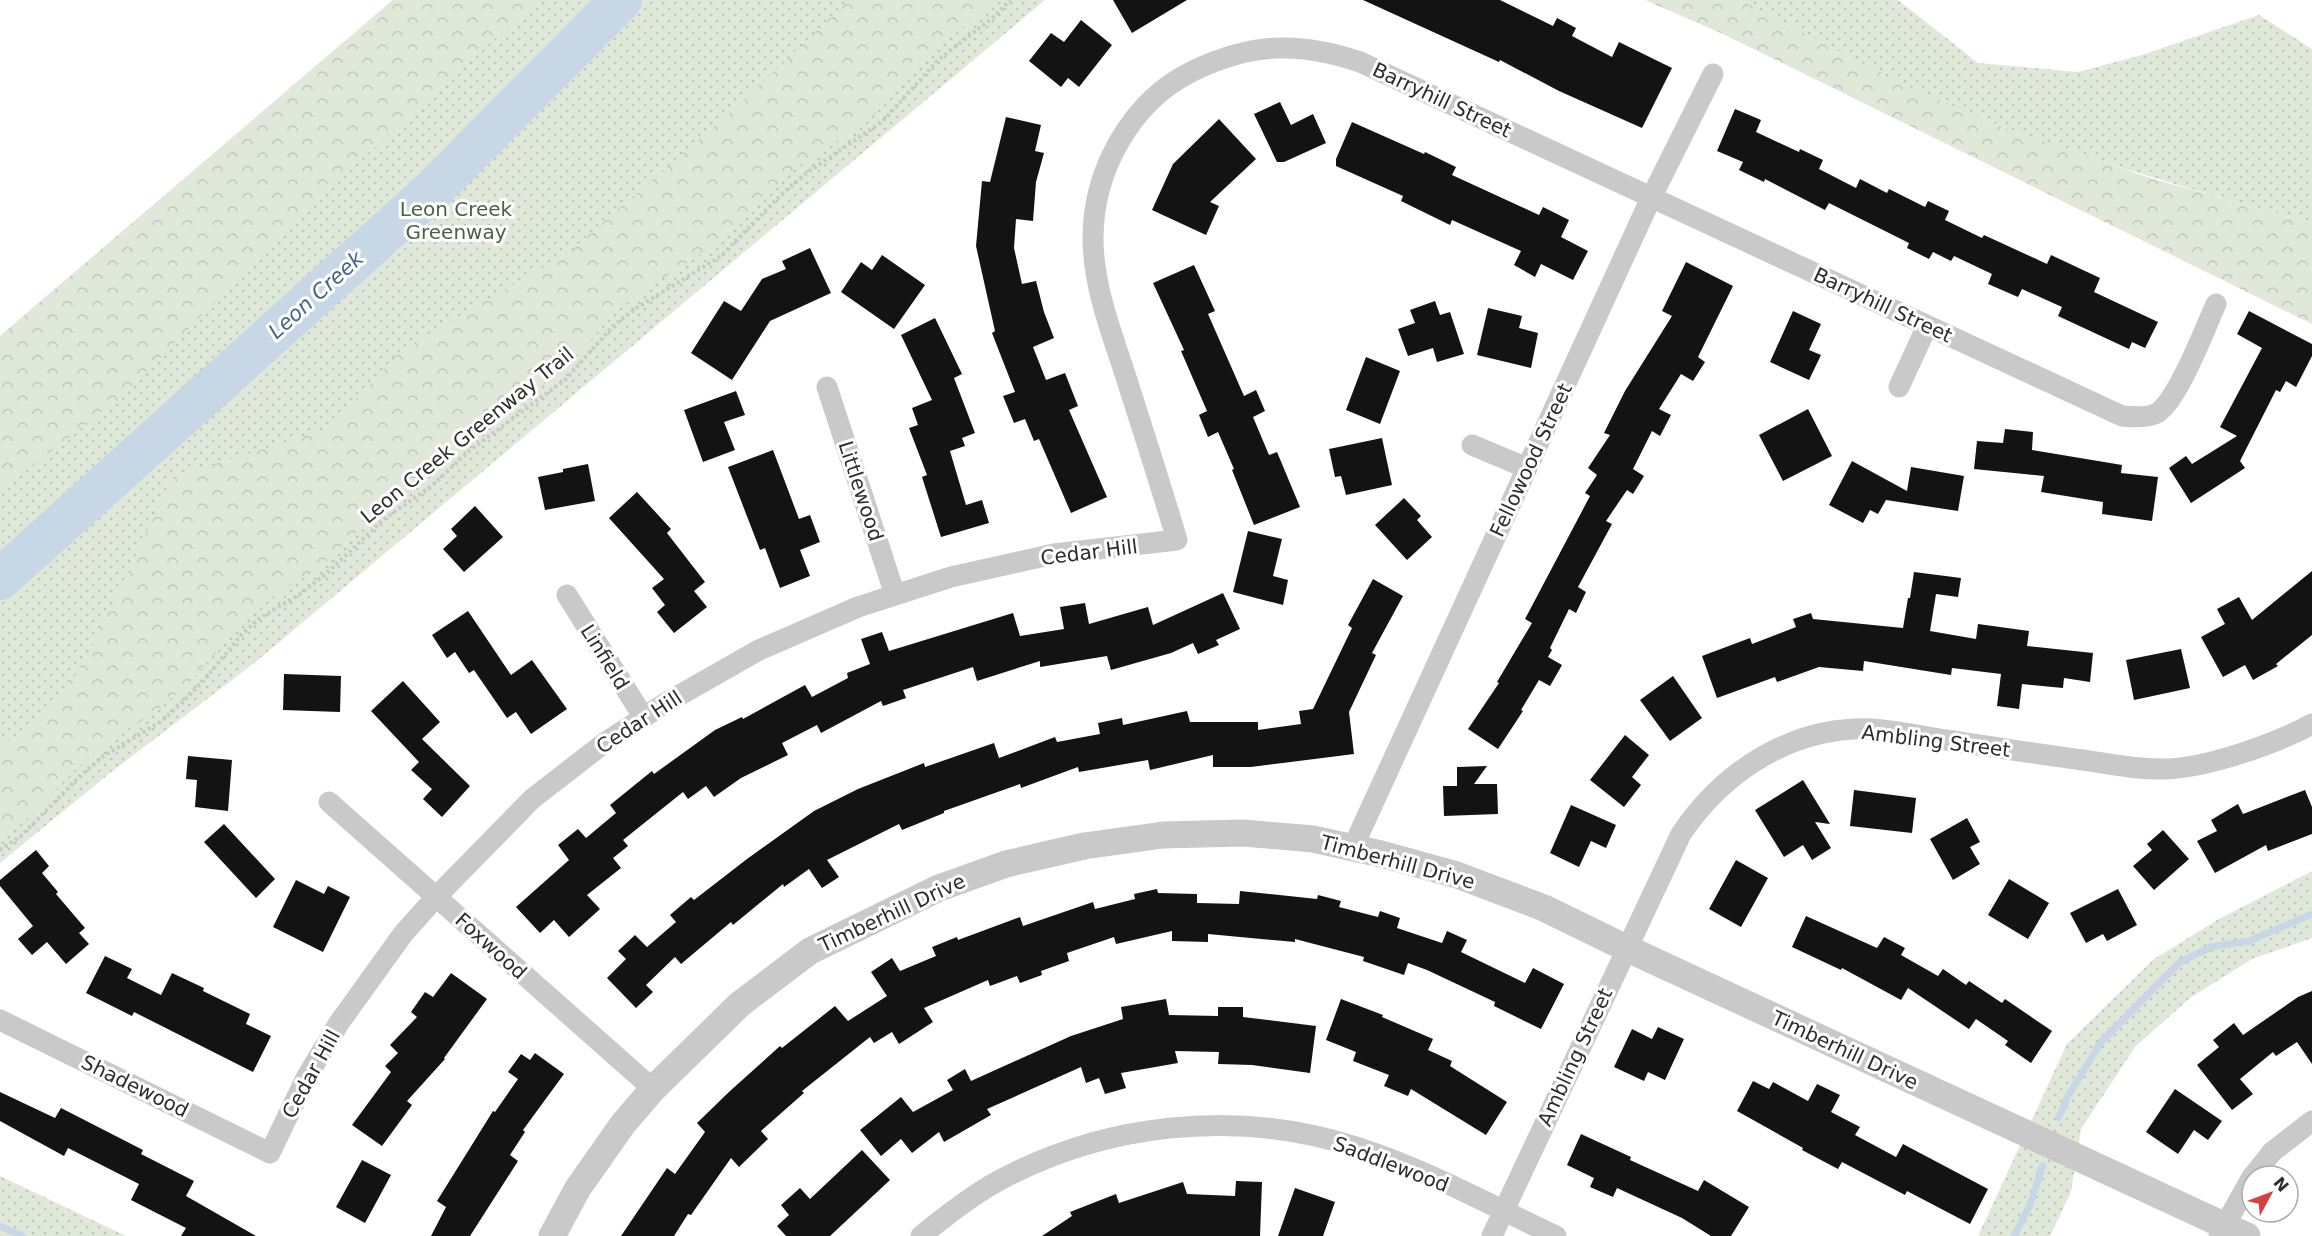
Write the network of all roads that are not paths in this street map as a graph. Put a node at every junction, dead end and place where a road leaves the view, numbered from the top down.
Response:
1 (1713, 74) dead end
2 (1651, 198) junction
3 (2216, 304) dead end
4 (1927, 326) junction
5 (827, 387) dead end
6 (1899, 387) dead end
7 (1472, 445) dead end
8 (1527, 468) junction
9 (1178, 540) joint
10 (895, 595) junction
11 (567, 596) dead end
12 (644, 718) junction
13 (2312, 724) edge
14 (328, 802) dead end
15 (1353, 847) junction
16 (436, 897) junction
17 (1626, 948) junction
18 (0, 1020) edge
19 (653, 1089) junction
20 (2312, 1121) edge
21 (270, 1153) joint
22 (2262, 1164) edge
23 (2240, 1207) edge
24 (1503, 1211) junction
25 (2230, 1233) edge
26 (552, 1236) edge
27 (921, 1236) edge
28 (1492, 1236) edge
29 (1556, 1236) edge

1 - 2 street, Fellowood Street
2 - 4 street, Barryhill Street
2 - 8 street, Fellowood Street
2 - 9 street, Barryhill Street
3 - 4 street, Barryhill Street
4 - 6 street
5 - 10 street, Littlewood
7 - 8 street
8 - 15 street, Fellowood Street
9 - 10 street, Cedar Hill
10 - 12 street, Cedar Hill
11 - 12 street, Linfield
12 - 16 street, Cedar Hill
13 - 17 street, Ambling Street
14 - 16 street, Foxwood
15 - 17 street, Timberhill Drive
15 - 19 street, Timberhill Drive
16 - 19 street, Foxwood
16 - 21 street, Cedar Hill
17 - 24 street, Ambling Street
17 - 25 street, Timberhill Drive
18 - 21 street, Shadewood
19 - 26 street, Timberhill Drive
20 - 22 street
23 - 25 street
24 - 27 street, Saddlewood
24 - 28 street, Ambling Street
24 - 29 street, Saddlewood

